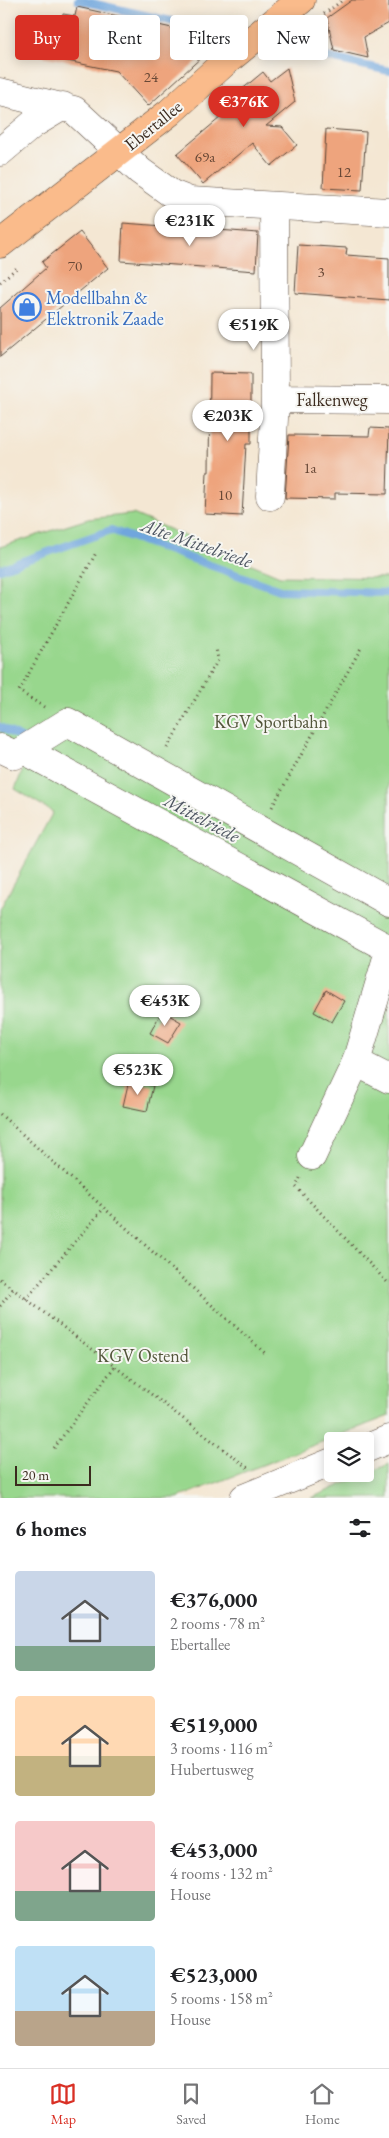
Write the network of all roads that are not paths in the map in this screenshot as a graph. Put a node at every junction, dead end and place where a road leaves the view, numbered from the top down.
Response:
1 (301, 0) edge
2 (0, 92) edge
3 (63, 106) junction
4 (0, 152) edge
5 (119, 153) junction
6 (274, 206) junction
7 (389, 212) edge
8 (0, 244) edge
9 (275, 399) junction
10 (389, 400) edge
11 (270, 496) dead end
12 (22, 745) edge
13 (389, 902) edge
14 (389, 950) edge
15 (356, 1062) junction
16 (389, 1079) edge
17 (312, 1156) road end
18 (389, 1439) edge
19 (374, 1445) edge
20 (324, 1465) edge
21 (244, 1498) edge

1 - 5 main road, Ebertallee
2 - 3 street
3 - 4 street
3 - 5 street
5 - 6 street
5 - 8 main road, Ebertallee
6 - 7 street
6 - 9 street
9 - 10 street, Falkenweg
9 - 11 street
12 - 13 street
12 - 14 street
14 - 15 street
15 - 16 street
15 - 17 street
18 - 19 street
20 - 21 street

